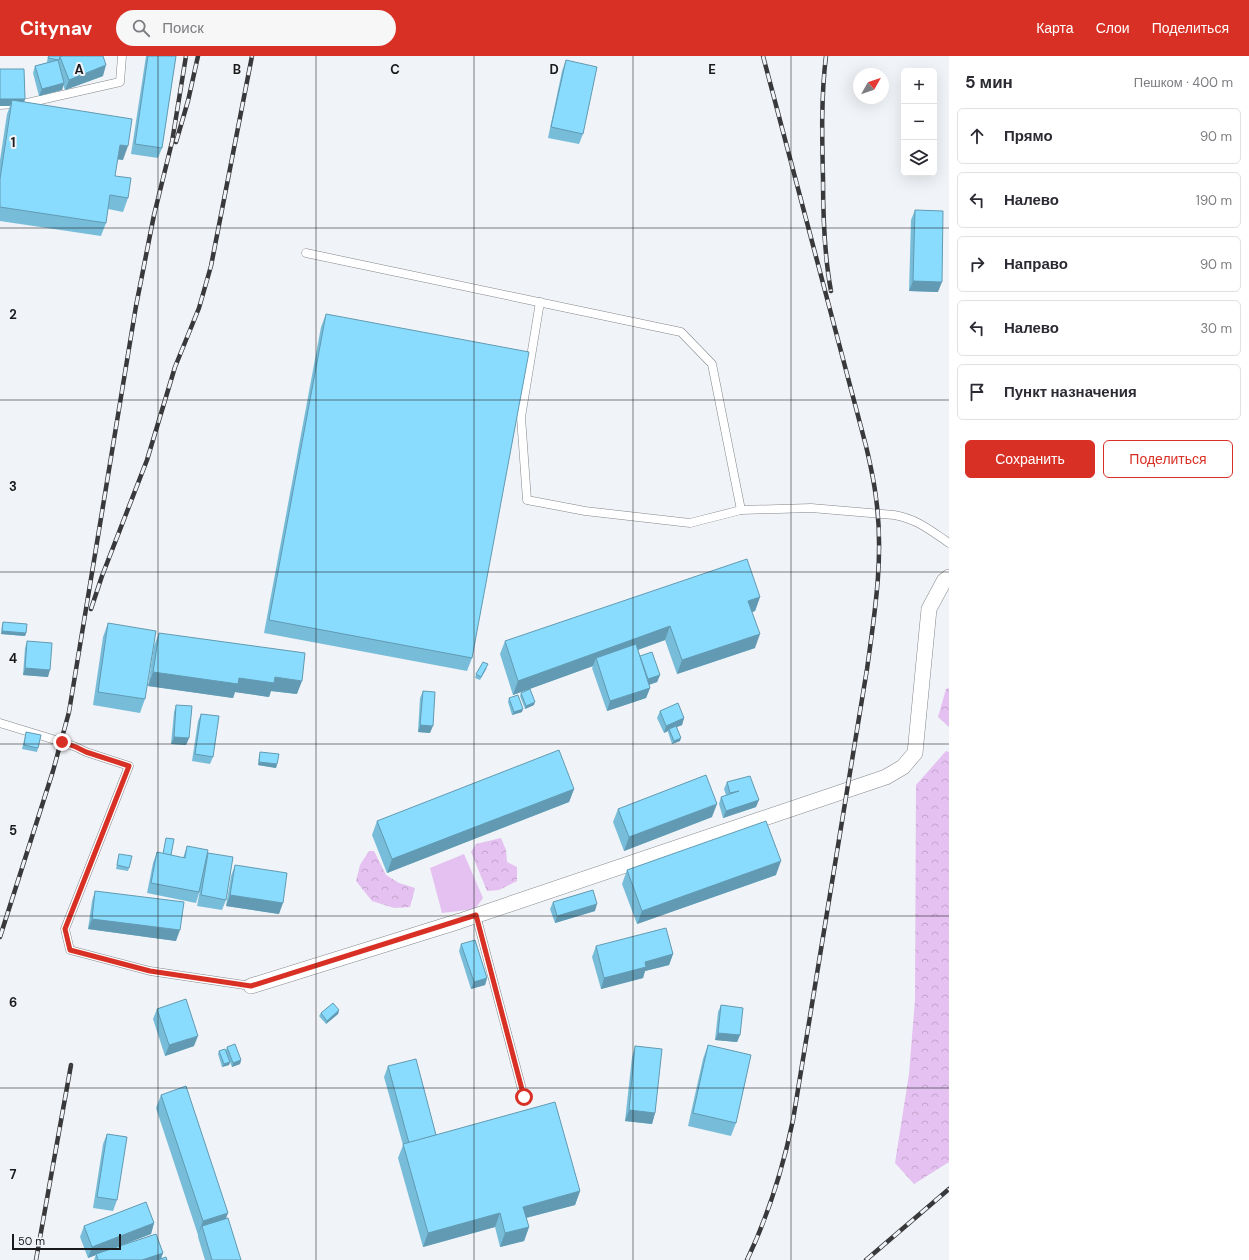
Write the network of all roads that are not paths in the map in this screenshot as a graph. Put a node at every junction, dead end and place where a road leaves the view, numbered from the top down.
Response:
1 (122, 56) edge
2 (0, 105) edge
3 (306, 253) dead end
4 (540, 302) junction
5 (741, 510) junction
6 (949, 544) edge
7 (949, 577) edge
8 (0, 723) edge
9 (476, 915) junction
10 (251, 986) joint
11 (524, 1097) dead end

1 - 2 lane
3 - 4 lane
4 - 5 lane
4 - 5 lane
5 - 6 lane
7 - 9 street
8 - 10 lane
9 - 10 street
9 - 11 lane

